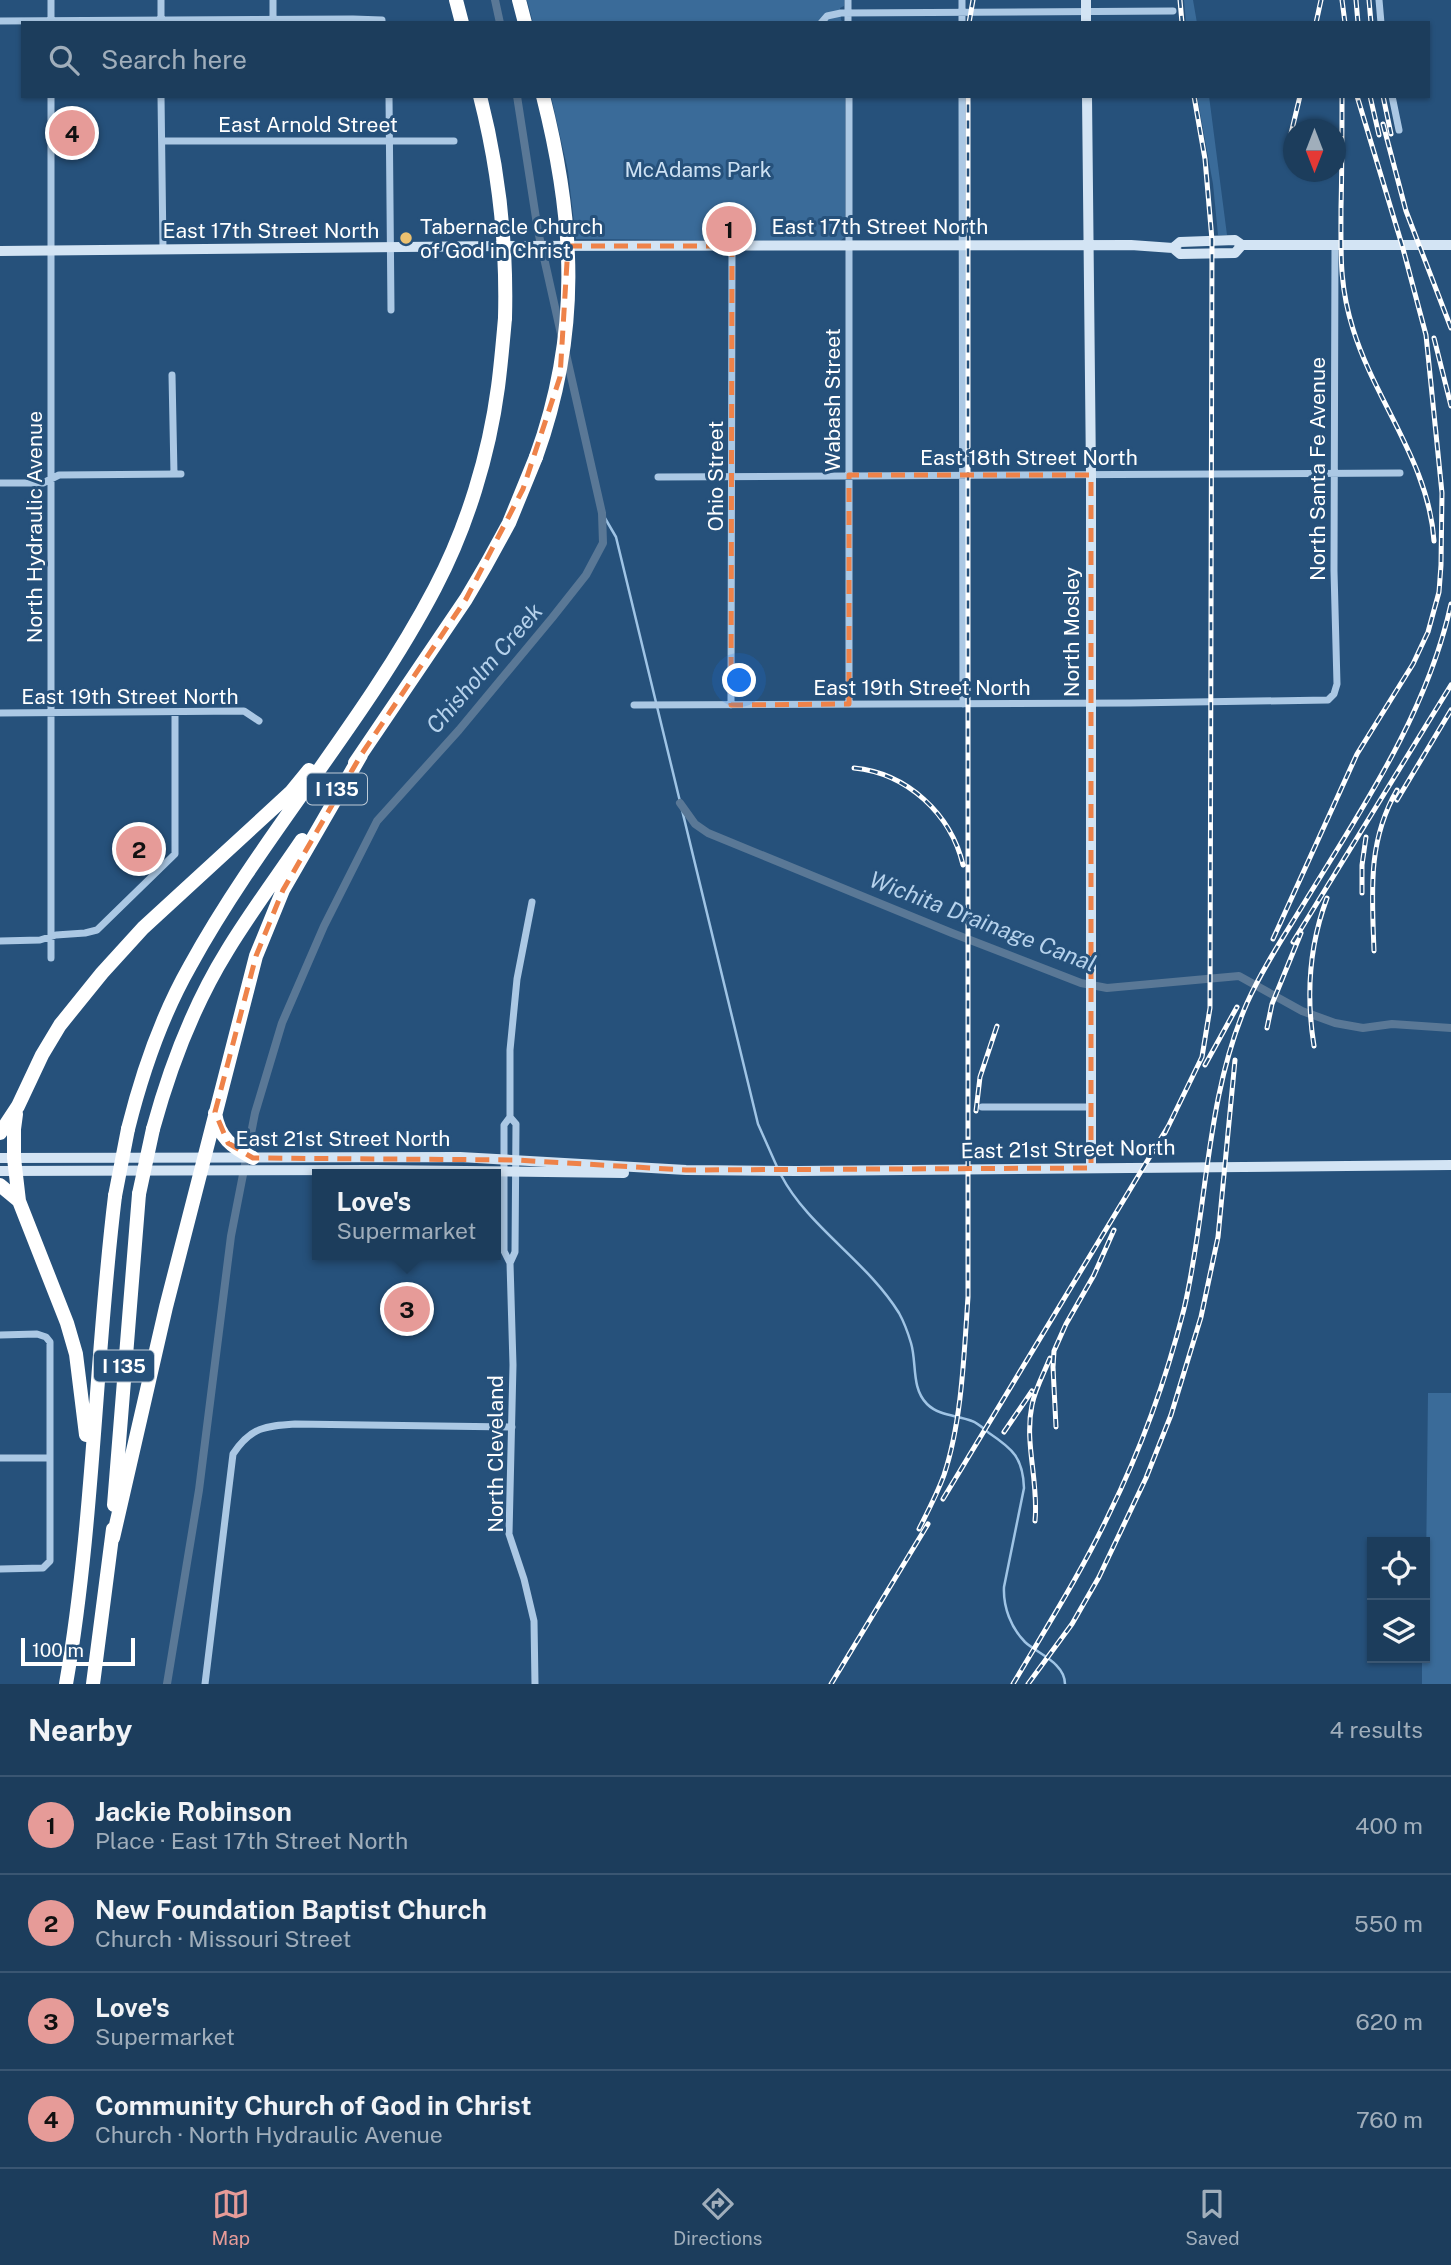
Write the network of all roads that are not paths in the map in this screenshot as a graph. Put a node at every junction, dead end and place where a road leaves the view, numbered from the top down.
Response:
1 (51, 0) edge
2 (161, 0) edge
3 (273, 0) edge
4 (456, 0) edge
5 (519, 0) edge
6 (848, 0) edge
7 (962, 0) edge
8 (1379, 0) edge
9 (1086, 11) edge
10 (1173, 11) dead end
11 (962, 12) junction
12 (848, 13) junction
13 (273, 18) junction
14 (161, 20) edge
15 (0, 21) edge
16 (51, 21) edge
17 (382, 21) edge
18 (461, 21) edge
19 (524, 21) edge
20 (823, 21) edge
21 (848, 21) edge
22 (962, 21) edge
23 (1381, 21) edge
24 (51, 98) edge
25 (161, 98) edge
26 (389, 98) edge
27 (480, 98) edge
28 (543, 98) edge
29 (849, 98) edge
30 (962, 98) edge
31 (1087, 98) edge
32 (1392, 98) edge
33 (1399, 130) dead end
34 (162, 141) junction
35 (390, 141) junction
36 (454, 141) dead end
37 (1335, 244) junction
38 (1451, 245) edge
39 (732, 246) junction
40 (849, 246) junction
41 (964, 246) junction
42 (1088, 246) junction
43 (390, 248) junction
44 (52, 250) junction
45 (163, 250) junction
46 (0, 251) edge
47 (391, 310) dead end
48 (172, 375) dead end
49 (1400, 473) dead end
50 (1334, 474) junction
51 (732, 475) junction
52 (849, 475) junction
53 (962, 475) junction
54 (1091, 475) junction
55 (658, 477) dead end
56 (51, 478) junction
57 (0, 483) edge
58 (1334, 694) joint
59 (1090, 703) junction
60 (849, 704) junction
61 (963, 704) junction
62 (634, 705) dead end
63 (731, 705) junction
64 (360, 711) junction
65 (51, 712) junction
66 (175, 712) junction
67 (0, 713) edge
68 (259, 721) dead end
69 (361, 755) junction
70 (532, 902) dead end
71 (50, 937) junction
72 (0, 941) edge
73 (51, 958) dead end
74 (18, 1106) junction
75 (982, 1107) dead end
76 (1091, 1107) junction
77 (215, 1112) junction
78 (510, 1117) junction
79 (0, 1133) edge
80 (228, 1150) junction
81 (259, 1158) joint
82 (504, 1159) junction
83 (10, 1162) edge
84 (202, 1164) junction
85 (1451, 1165) edge
86 (516, 1166) junction
87 (1091, 1168) junction
88 (0, 1171) edge
89 (312, 1171) edge
90 (501, 1172) edge
91 (504, 1172) junction
92 (0, 1185) edge
93 (19, 1201) junction
94 (510, 1263) junction
95 (0, 1335) edge
96 (512, 1427) junction
97 (0, 1458) edge
98 (50, 1458) junction
99 (89, 1496) junction
100 (113, 1538) junction
101 (0, 1569) edge
102 (66, 1684) edge
103 (93, 1684) edge
104 (205, 1684) edge
105 (535, 1684) edge

1 - 16 street
2 - 14 street
3 - 13 street
4 - 18 highway
5 - 19 highway
6 - 12 street
7 - 11 street
8 - 23 street
9 - 10 street
9 - 11 street
11 - 12 street
11 - 22 street
12 - 20 street
12 - 21 street
13 - 14 street
13 - 17 street
14 - 16 street
15 - 16 street
24 - 44 street, North Hydraulic Avenue
25 - 34 street
26 - 35 street
27 - 64 highway, I 135, bridge
28 - 69 highway, I 135, bridge
29 - 40 street, Wabash Street
30 - 41 street
31 - 42 street, North Mosley
32 - 33 street
34 - 35 street, East Arnold Street
34 - 45 street
35 - 36 street, East Arnold Street
35 - 43 street
37 - 38 street, East 17th Street North
37 - 42 street, East 17th Street North
37 - 50 street, North Santa Fe Avenue
39 - 40 street, East 17th Street North
39 - 43 street, East 17th Street North
39 - 51 street, Ohio Street
40 - 41 street, East 17th Street North
40 - 52 street, Wabash Street
41 - 42 street, East 17th Street North
41 - 53 street
42 - 54 street, North Mosley
43 - 45 street, East 17th Street North
43 - 47 street
44 - 45 street, East 17th Street North
44 - 46 street, East 17th Street North
44 - 56 street, North Hydraulic Avenue
48 - 56 street
49 - 50 street, East 18th Street North
50 - 54 street, East 18th Street North
50 - 58 street, North Santa Fe Avenue
51 - 52 street, East 18th Street North
51 - 55 street, East 18th Street North
51 - 63 street, Ohio Street
52 - 53 street, East 18th Street North
52 - 60 street, Wabash Street
53 - 54 street, East 18th Street North
53 - 61 street
54 - 59 street, North Mosley
56 - 57 street
56 - 65 street, North Hydraulic Avenue
58 - 59 street, East 19th Street North
59 - 61 street, East 19th Street North
59 - 76 street, North Mosley
60 - 61 street, East 19th Street North
60 - 63 street, East 19th Street North
62 - 63 street, East 19th Street North
64 - 74 highway
64 - 99 highway, I 135, bridge
65 - 66 street, East 19th Street North
65 - 67 street, East 19th Street North
65 - 71 street, North Hydraulic Avenue
66 - 68 street, East 19th Street North
66 - 71 street
69 - 77 highway
69 - 100 highway, I 135, bridge
70 - 78 street, North Cleveland
71 - 72 street
71 - 73 street, North Hydraulic Avenue
74 - 79 highway
74 - 83 highway
75 - 76 street
76 - 87 street, North Mosley
77 - 80 highway
77 - 84 highway
78 - 82 street, North Cleveland
78 - 86 street, North Cleveland
80 - 81 highway
80 - 84 street, East 21st Street North
81 - 82 street, East 21st Street North
82 - 86 street, East 21st Street North
82 - 91 street, North Cleveland
83 - 84 street, East 21st Street North
83 - 88 street, East 21st Street North
83 - 93 highway
84 - 89 street, East 21st Street North
84 - 100 highway
85 - 87 street, East 21st Street North
86 - 87 street, East 21st Street North
86 - 91 street, East 21st Street North
86 - 94 street, North Cleveland
90 - 91 street, East 21st Street North
91 - 94 street, North Cleveland
92 - 93 highway
93 - 99 highway
94 - 96 street, North Cleveland
95 - 98 street
96 - 104 street
96 - 105 street, North Cleveland
97 - 98 street
98 - 101 street
99 - 102 highway, I 135
100 - 103 highway, I 135

